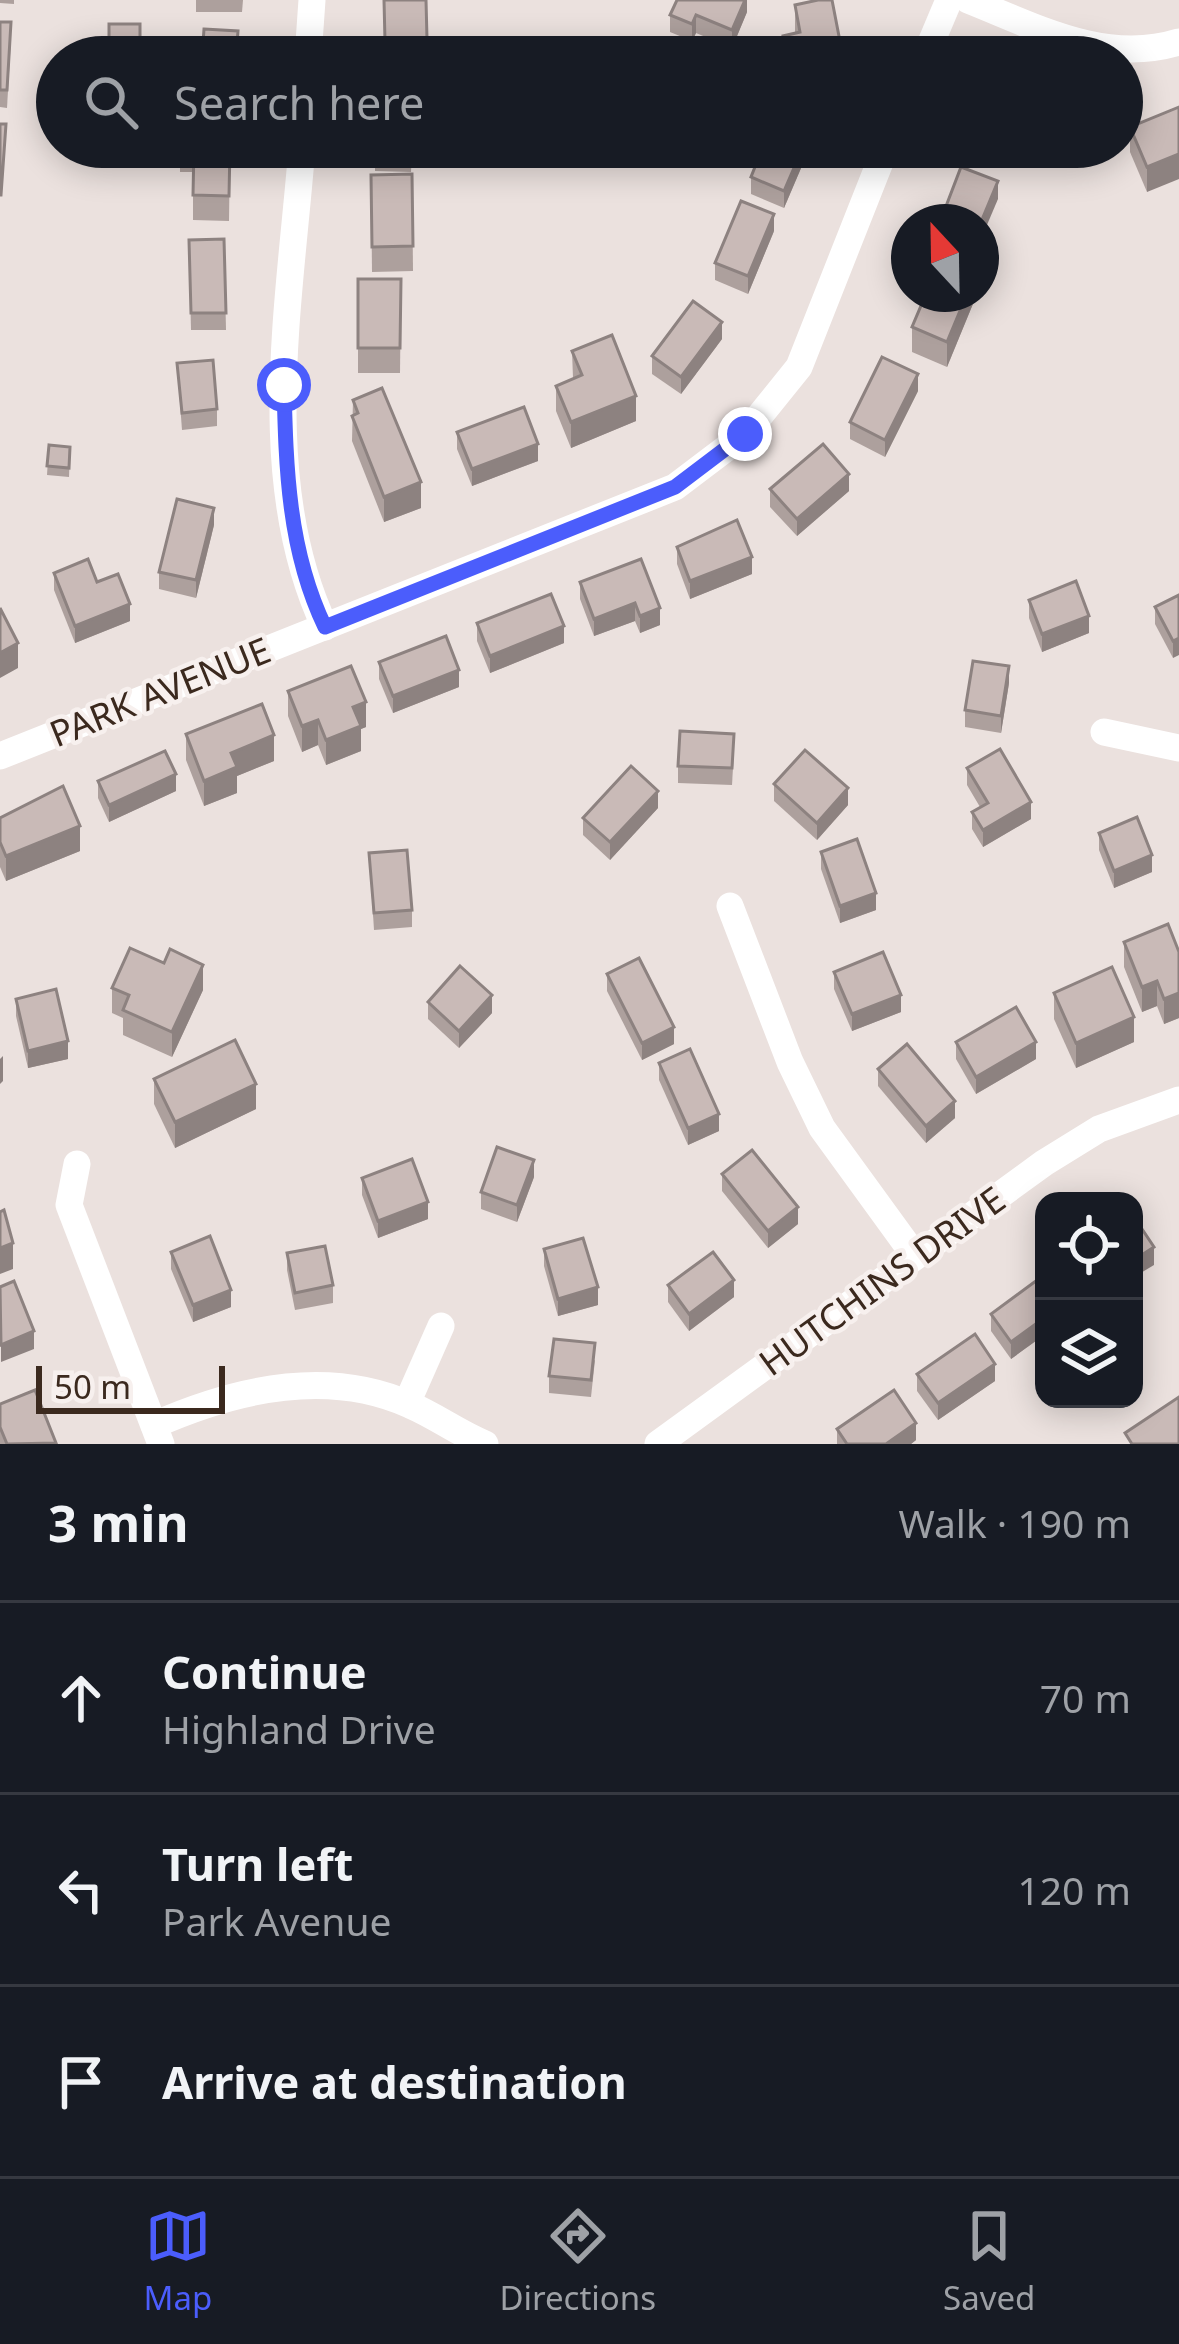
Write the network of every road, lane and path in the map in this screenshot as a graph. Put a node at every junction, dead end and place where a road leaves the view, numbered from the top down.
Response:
1 (312, 0) edge
2 (949, 0) edge
3 (968, 0) edge
4 (309, 36) edge
5 (934, 36) edge
6 (1065, 36) edge
7 (1179, 42) edge
8 (1143, 49) edge
9 (300, 168) edge
10 (878, 168) edge
11 (325, 627) junction
12 (1104, 732) dead end
13 (1179, 748) edge
14 (0, 756) edge
15 (730, 906) dead end
16 (1179, 1100) edge
17 (77, 1163) dead end
18 (915, 1256) junction
19 (441, 1326) dead end
20 (407, 1403) junction
21 (157, 1434) edge
22 (485, 1444) edge
23 (658, 1444) edge

1 - 4 street
2 - 5 street
3 - 6 street
7 - 8 street
9 - 11 street
10 - 11 street, PARK AVENUE
11 - 14 street, PARK AVENUE
12 - 13 street
15 - 18 street
16 - 18 street, HUTCHINS DRIVE
17 - 21 street
18 - 23 street, HUTCHINS DRIVE
19 - 20 street
20 - 21 street
20 - 22 street

